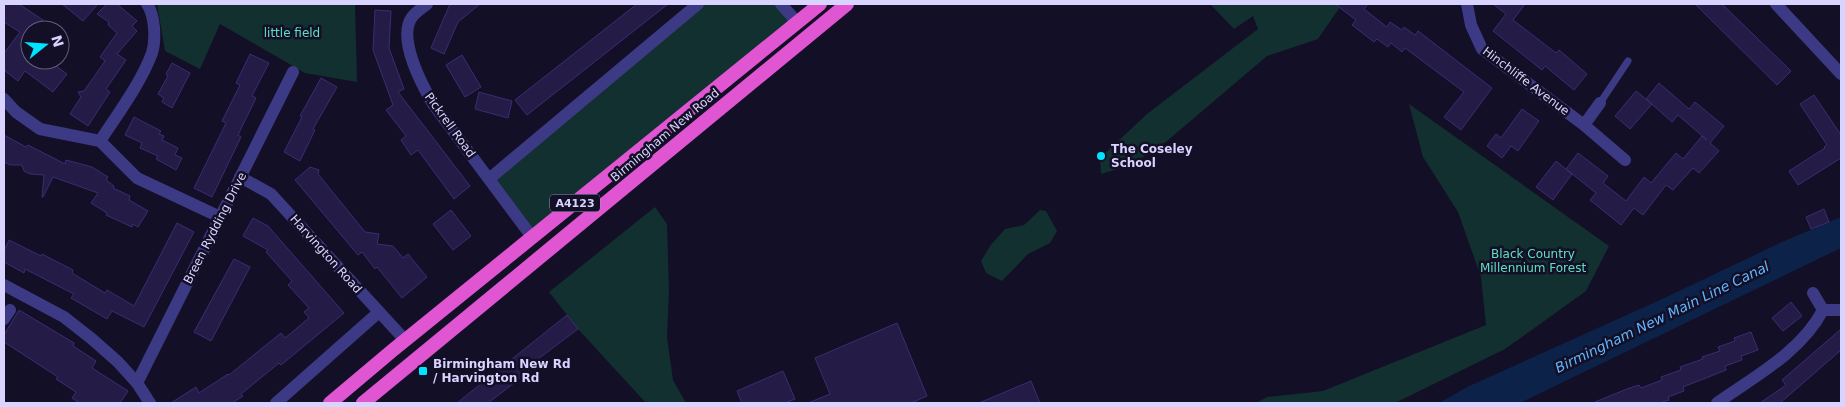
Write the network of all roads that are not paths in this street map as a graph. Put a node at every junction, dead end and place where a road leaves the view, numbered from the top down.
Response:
1 (147, 4) edge
2 (427, 4) edge
3 (698, 4) edge
4 (781, 4) edge
5 (820, 4) edge
6 (847, 4) edge
7 (1467, 4) edge
8 (1776, 4) edge
9 (797, 22) junction
10 (1628, 61) dead end
11 (293, 72) dead end
12 (1841, 74) edge
13 (4, 98) edge
14 (1600, 103) joint
15 (1584, 125) junction
16 (100, 141) junction
17 (1625, 160) dead end
18 (240, 177) junction
19 (489, 179) junction
20 (220, 218) junction
21 (532, 238) junction
22 (545, 254) junction
23 (4, 285) edge
24 (1814, 293) dead end
25 (1823, 310) junction
26 (1840, 310) dead end
27 (378, 312) junction
28 (404, 340) junction
29 (419, 358) junction
30 (137, 383) junction
31 (150, 403) edge
32 (276, 403) edge
33 (330, 403) edge
34 (364, 403) edge
35 (1717, 403) edge

1 - 16 street
2 - 19 street, Pickrell Road
3 - 19 street
4 - 9 street
5 - 9 highway, Birmingham New Road / A4123
6 - 22 highway, Birmingham New Road / A4123
7 - 15 street, Hinchliffe Avenue
8 - 12 street
9 - 21 highway, Birmingham New Road / A4123
10 - 14 lane
11 - 18 street, Breen Rydding Drive
13 - 16 street
14 - 15 street
15 - 17 street, Hinchliffe Avenue
16 - 20 street
18 - 20 street, Breen Rydding Drive
18 - 27 street, Harvington Road
19 - 21 street, Pickrell Road
20 - 30 street, Breen Rydding Drive
21 - 22 highway
21 - 28 highway, Birmingham New Road / A4123
22 - 29 highway, Birmingham New Road / A4123
23 - 30 street
24 - 25 street
25 - 26 street
25 - 35 street
27 - 28 street, Harvington Road
27 - 32 street
28 - 29 highway
28 - 33 highway, Birmingham New Road / A4123
29 - 34 highway, Birmingham New Road / A4123
30 - 31 street

